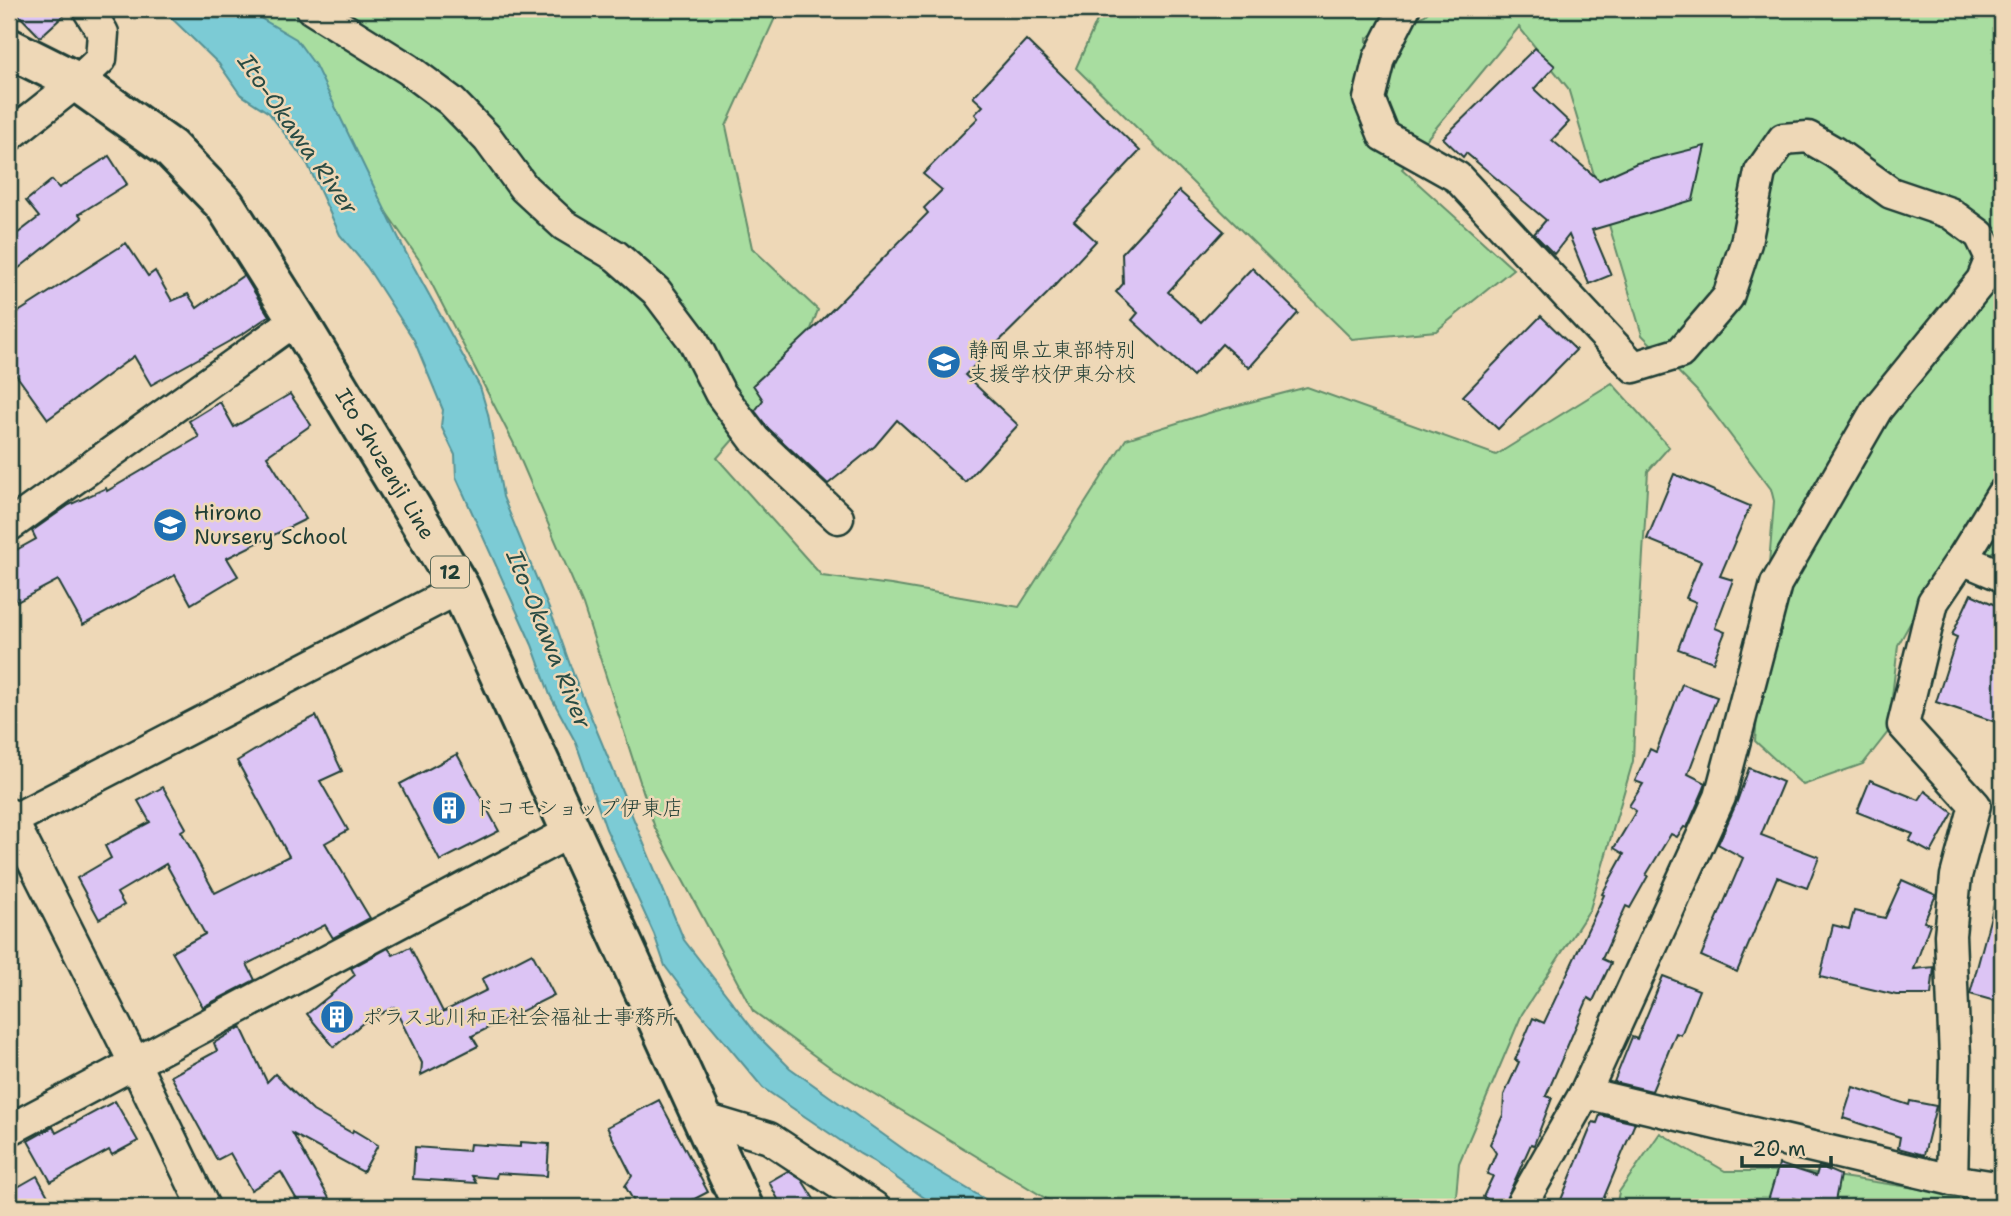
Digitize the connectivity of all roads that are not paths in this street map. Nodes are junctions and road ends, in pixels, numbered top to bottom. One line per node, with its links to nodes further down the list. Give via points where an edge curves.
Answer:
1 (88, 9): 5 (street, via 103,33 101,59)
2 (312, 9): 9 (street, via 451,101 544,207 564,225 616,256 656,291 693,340 720,393 755,440)
3 (1404, 9): 17 (street, via 1379,58 1369,99 1384,136 1457,177 1634,368 1680,353 1728,297 1746,243 1760,172 1783,139 1808,137 1891,193 1950,213 1980,235 1991,258 1982,280 1877,409 1776,584 1720,797)
4 (9, 48): 5 (main road, Ito Shuzenji Line / 12)
5 (78, 82): 6 (street); 7 (main road, Ito Shuzenji Line / 12, via 170,148 225,205)
6 (9, 136)
7 (297, 319): 10 (street); 13 (main road, Ito Shuzenji Line / 12)
8 (2002, 494): 11 (street)
9 (838, 518)
10 (9, 526)
11 (1962, 559): 12 (street); 20 (street, via 1933,602 1903,725 1975,805 1956,876 1950,935 1955,1058)
12 (2002, 576)
13 (460, 588): 14 (street); 15 (main road, Ito Shuzenji Line / 12)
14 (10, 819): 16 (street)
15 (570, 832): 16 (street); 18 (main road, Ito Shuzenji Line / 12)
16 (134, 1062): 19 (street); 22 (street)
17 (1585, 1093): 20 (street); 25 (street)
18 (702, 1118): 23 (main road, Ito Shuzenji Line / 12); 24 (street, via 769,1139)
19 (9, 1130)
20 (1952, 1180): 21 (street)
21 (2002, 1188)
22 (204, 1207)
23 (743, 1207)
24 (874, 1207)
25 (1520, 1207)

